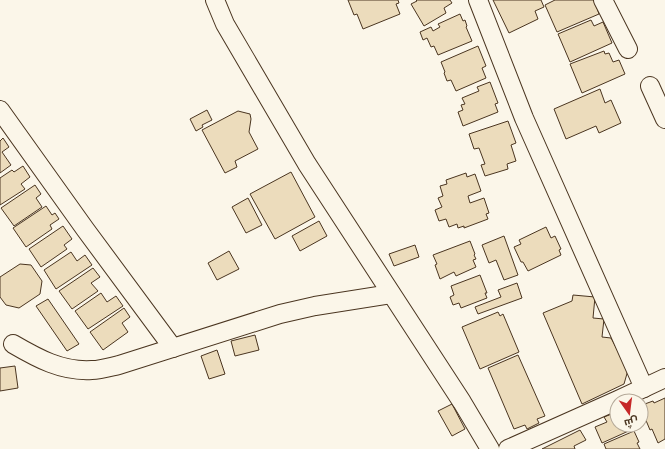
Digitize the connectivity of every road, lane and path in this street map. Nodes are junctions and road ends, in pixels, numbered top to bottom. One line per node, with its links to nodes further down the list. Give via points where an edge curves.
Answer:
1 (215, 0): 8 (street, via 225,24 307,164)
2 (478, 0): 12 (street, via 524,118)
3 (603, 0): 4 (street)
4 (628, 49)
5 (650, 86): 7 (street)
6 (0, 110): 10 (street)
7 (665, 119)
8 (391, 294): 10 (street, via 280,314); 13 (street)
9 (13, 344): 10 (street, via 47,362 91,370 119,365)
10 (173, 348)
11 (665, 378): 12 (street)
12 (644, 388): 14 (street)
13 (490, 449)
14 (508, 449)

